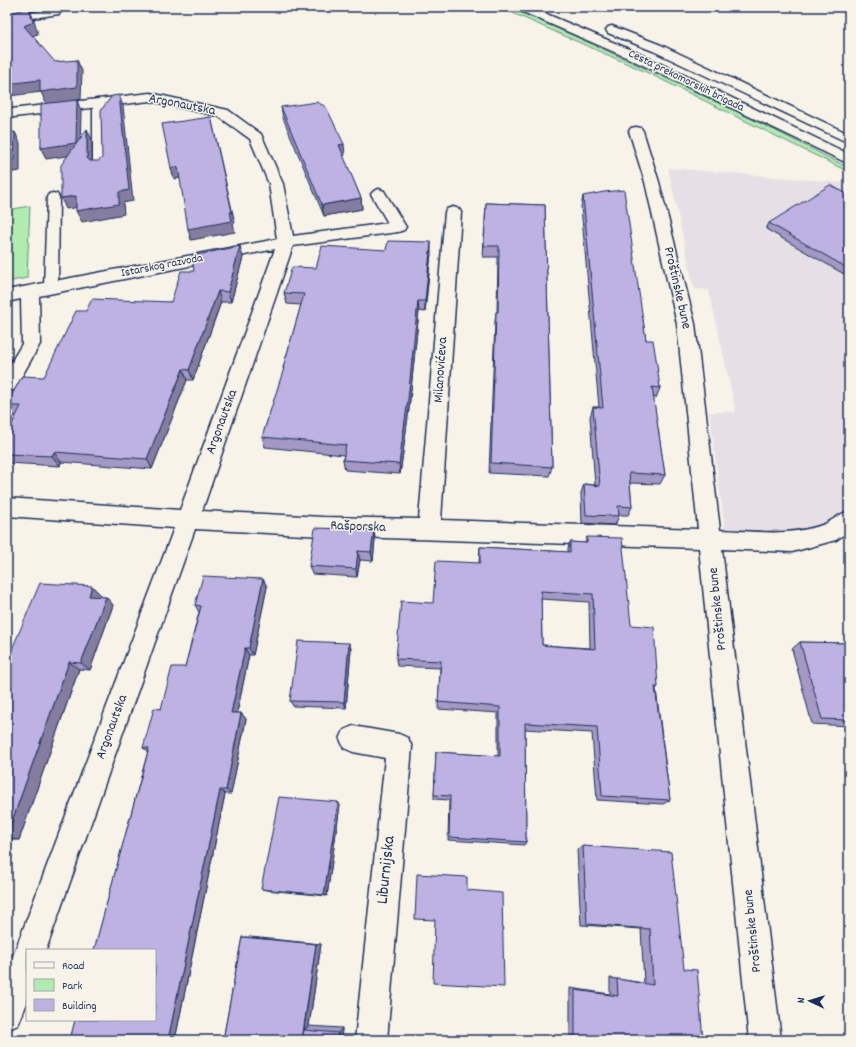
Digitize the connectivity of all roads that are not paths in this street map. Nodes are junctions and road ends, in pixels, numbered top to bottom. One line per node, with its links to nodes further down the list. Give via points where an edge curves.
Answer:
1 (520, 7): 9 (street, Cesta prekomorskih brigada, via 632,55)
2 (55, 12): 3 (street)
3 (7, 19)
4 (600, 25): 8 (street, Cesta prekomorskih brigada, via 657,48)
5 (98, 102): 6 (street, Argonautska); 10 (lane); 14 (street, Argonautska, via 150,97 223,113 256,137 276,184)
6 (7, 115)
7 (636, 131): 23 (street, Proštinske bune, via 652,182 686,324)
8 (849, 139)
9 (849, 160)
10 (99, 168)
11 (379, 194): 14 (street, Istarskog razvoda, via 398,227)
12 (53, 197): 15 (lane)
13 (453, 212): 22 (street, Milanovićeva)
14 (286, 242): 15 (street, Istarskog razvoda); 20 (street, Argonautska)
15 (51, 288): 16 (street, Istarskog razvoda)
16 (30, 292): 17 (street, Istarskog razvoda); 18 (street, via 30,344)
17 (7, 296)
18 (7, 385)
19 (7, 507): 20 (street, Rašporska)
20 (188, 519): 22 (street, Rašporska); 25 (street, Argonautska)
21 (849, 520): 23 (street, Rašporska, via 828,533 792,542)
22 (429, 529): 23 (street, Rašporska)
23 (710, 539): 29 (street, Proštinske bune)
24 (352, 739): 28 (street, Liburnijska, via 399,747)
25 (30, 949)
26 (26, 963): 27 (street)
27 (7, 1014)
28 (371, 1040)
29 (765, 1040)

